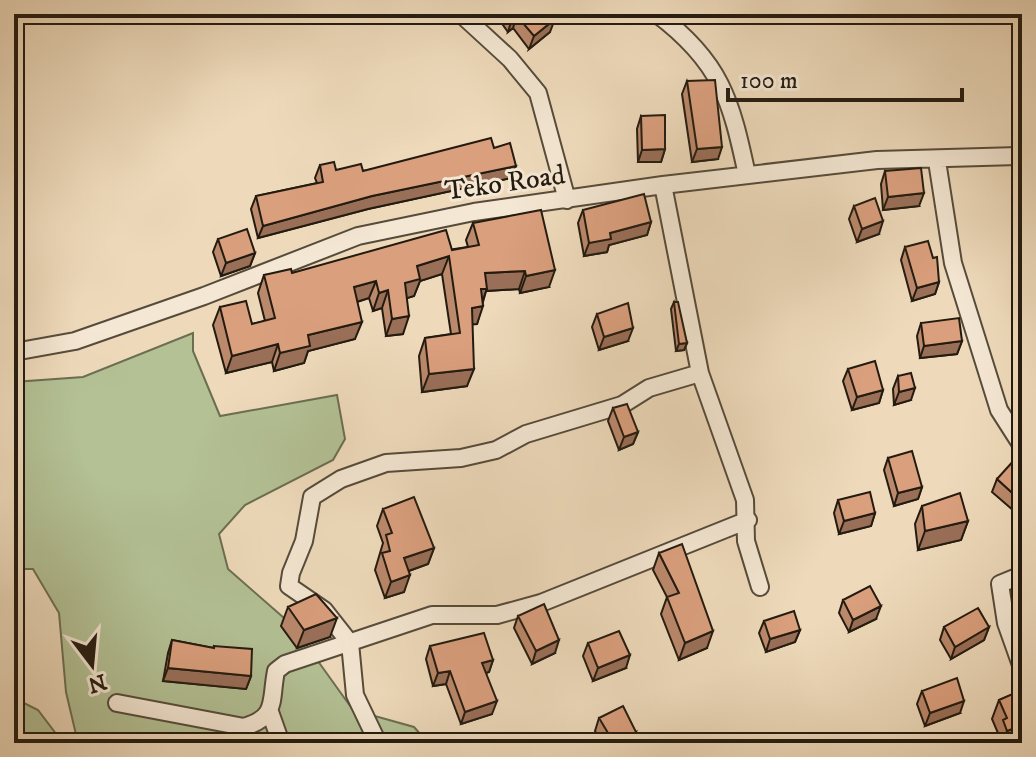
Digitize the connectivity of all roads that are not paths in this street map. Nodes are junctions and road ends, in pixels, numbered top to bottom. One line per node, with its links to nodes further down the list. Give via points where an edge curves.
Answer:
1 (461, 14): 7 (street, via 538,93)
2 (657, 14): 5 (street, via 712,64 736,124)
3 (1022, 156): 4 (street, Teko Road)
4 (937, 161): 5 (street, Teko Road, via 877,160); 10 (street, via 953,263 999,410)
5 (747, 175): 6 (street, Teko Road)
6 (663, 185): 7 (street, Teko Road); 9 (street)
7 (567, 200): 8 (street, Teko Road, via 358,236 75,341)
8 (14, 352)
9 (700, 373): 11 (street); 14 (street, via 649,388 622,405 526,434 496,450 386,463 341,479 312,497 289,586 324,610)
10 (1022, 446)
11 (748, 520): 13 (street, via 746,541); 14 (street, via 541,603 497,615 432,615)
12 (1022, 575): 15 (street, via 1000,584 1006,623)
13 (760, 587)
14 (350, 643): 17 (street, via 276,671); 18 (street, via 355,695)
15 (1022, 668)
16 (117, 703): 17 (street, via 244,727 262,722)
17 (270, 712): 19 (street)
18 (376, 737): 20 (street)
19 (281, 743)
20 (389, 743)

